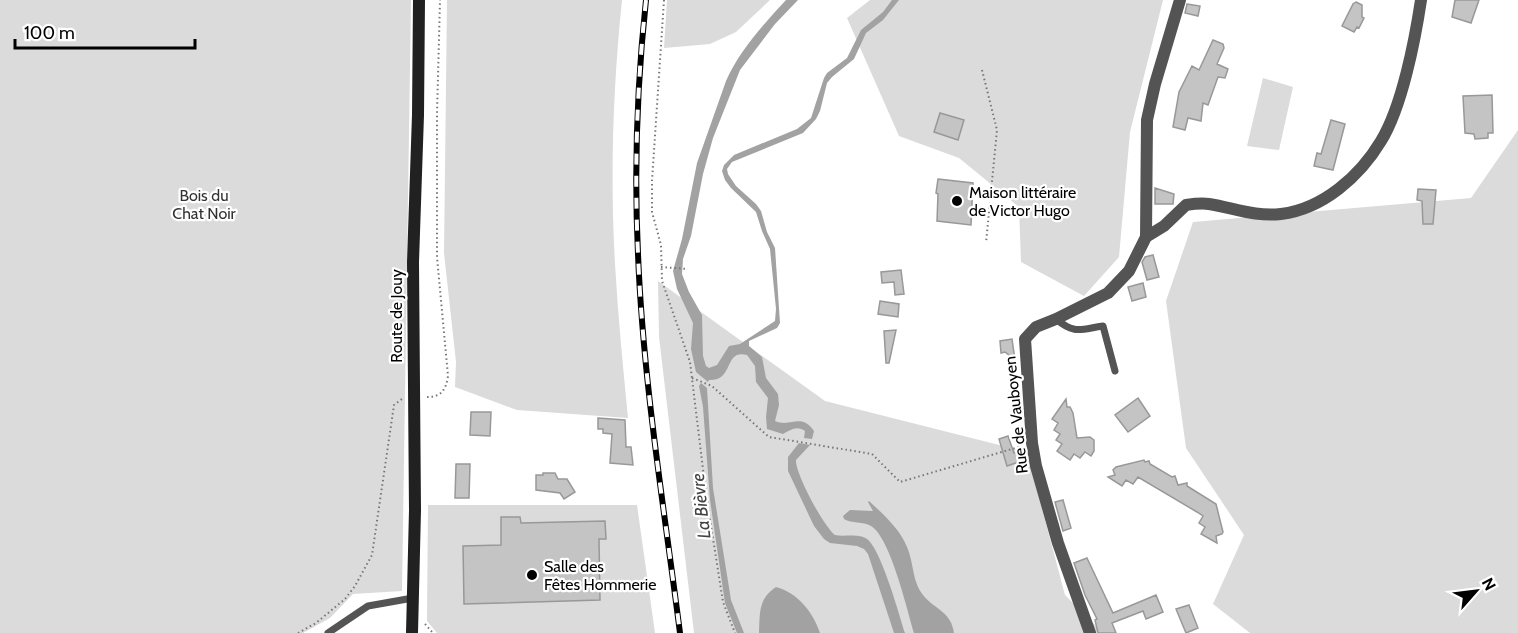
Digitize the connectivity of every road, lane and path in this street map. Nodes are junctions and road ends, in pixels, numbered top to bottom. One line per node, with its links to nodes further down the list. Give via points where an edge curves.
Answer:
1 (419, 0): 14 (main road, Route de Jouy)
2 (440, 0): 14 (path, via 437,257 448,376 439,395)
3 (664, 0): 9 (path, via 652,181 652,212 661,245)
4 (1180, 0): 7 (street, Rue de Vauboyen, via 1147,120)
5 (1421, 0): 7 (street, via 1399,99 1382,140 1334,194 1297,212 1279,214 1256,215 1207,204 1186,205)
6 (982, 70): 8 (path, via 997,130)
7 (1146, 237): 11 (street, Rue de Vauboyen, via 1129,271 1108,293)
8 (986, 243)
9 (661, 267): 10 (path); 13 (path)
10 (688, 269)
11 (1056, 320): 12 (lane, via 1081,331 1103,326); 16 (street, Rue de Vauboyen, via 1036,327 1025,339)
12 (1115, 371)
13 (692, 378): 16 (path, via 712,386 769,437 872,454 900,482); 21 (path, via 723,602)
14 (412, 397): 17 (main road, Route de Jouy)
15 (394, 405): 18 (path, via 372,555 345,599)
16 (1032, 443): 22 (street, Rue de Vauboyen, via 1058,543)
17 (413, 598): 19 (lane, via 368,606); 20 (main road, Route de Jouy)
18 (298, 633)
19 (328, 633)
20 (412, 633)
21 (735, 633)
22 (1090, 633)

